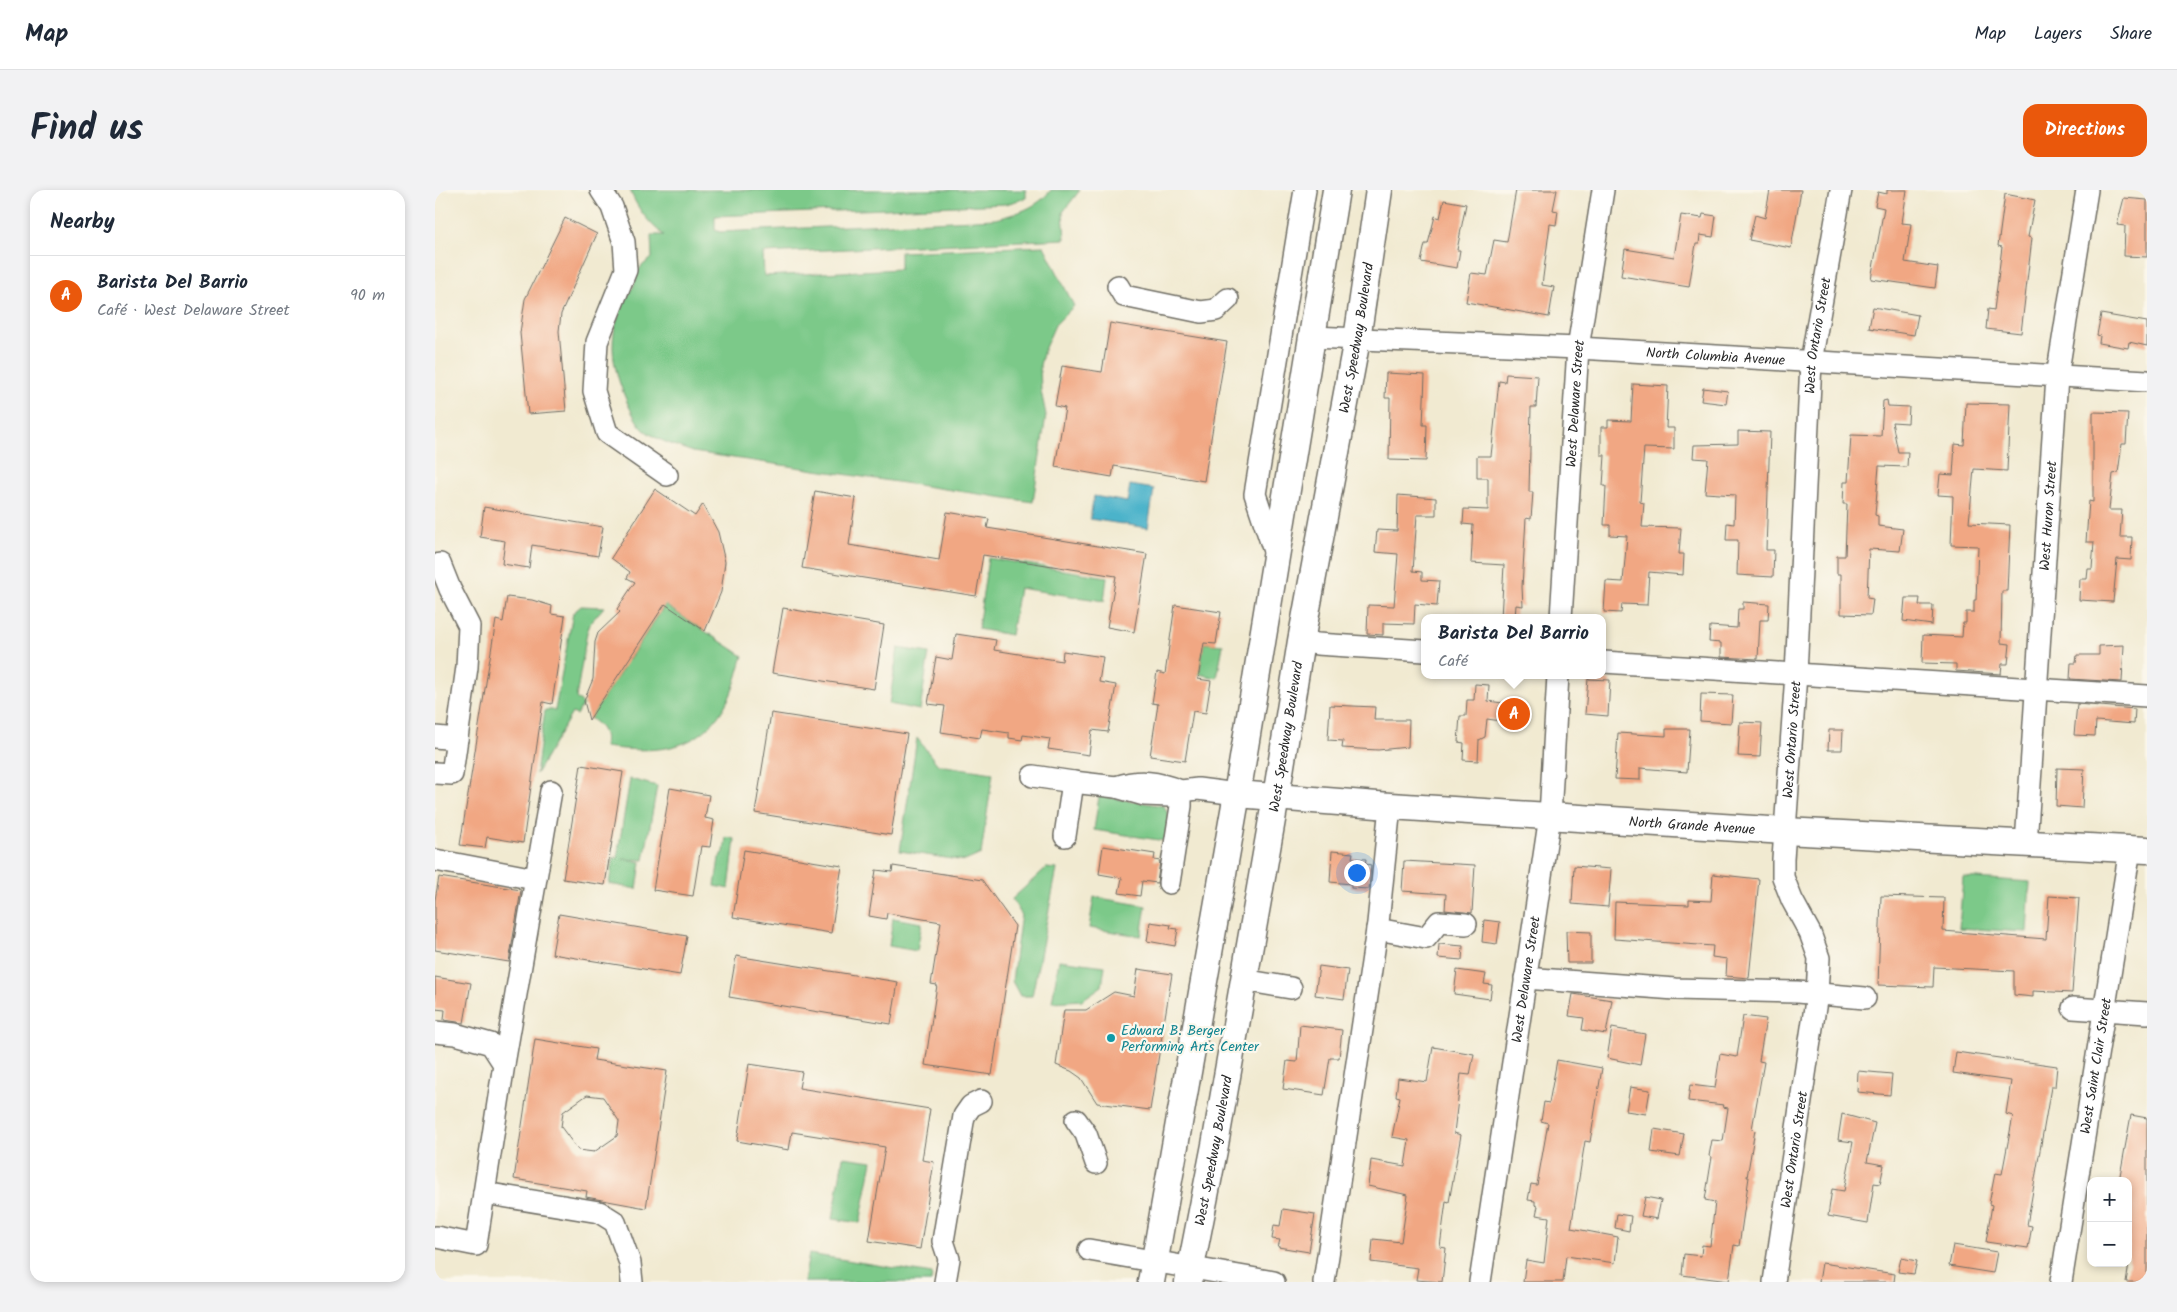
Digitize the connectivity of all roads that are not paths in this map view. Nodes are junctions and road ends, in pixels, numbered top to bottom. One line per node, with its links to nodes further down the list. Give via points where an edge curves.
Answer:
1 (601, 190): 16 (street, via 612,207 624,242 626,270 597,342 594,391 607,433)
2 (1305, 190): 17 (street, via 1255,494)
3 (1336, 190): 10 (main road)
4 (1379, 190): 11 (main road, West Speedway Boulevard)
5 (1603, 190): 12 (street, West Delaware Street)
6 (1841, 190): 13 (street, West Ontario Street)
7 (2087, 190): 14 (street, West Huron Street)
8 (1118, 286): 9 (street, via 1124,296 1201,312 1216,310)
9 (1228, 299)
10 (1312, 337): 11 (street, North Columbia Avenue); 17 (main road)
11 (1357, 339): 12 (street, North Columbia Avenue); 20 (main road, West Speedway Boulevard)
12 (1578, 348): 13 (street, North Columbia Avenue); 19 (street, West Delaware Street)
13 (1811, 362): 14 (street, North Columbia Avenue); 23 (street, West Ontario Street)
14 (2057, 377): 15 (street, North Columbia Avenue); 25 (street, West Huron Street)
15 (2147, 381)
16 (667, 475)
17 (1275, 556): 34 (main road)
18 (440, 564): 28 (street, via 469,626)
19 (1561, 614)
20 (1301, 641): 21 (street); 35 (main road, West Speedway Boulevard)
21 (1421, 651)
22 (1606, 662): 23 (street)
23 (1796, 674): 25 (street); 38 (street, West Ontario Street)
24 (1558, 679): 37 (street, West Delaware Street)
25 (2036, 690): 26 (street); 40 (street, West Huron Street)
26 (2147, 696)
27 (435, 737): 28 (street)
28 (457, 739): 29 (street, via 452,774)
29 (435, 773)
30 (1033, 776): 31 (street)
31 (1073, 782): 33 (street, via 1115,787 1133,781 1164,784); 39 (street)
32 (551, 791): 43 (street)
33 (1181, 791): 34 (street); 44 (street)
34 (1237, 794): 35 (main road, North Grande Avenue); 63 (main road)
35 (1276, 797): 36 (main road, North Grande Avenue); 48 (main road, West Speedway Boulevard)
36 (1390, 806): 37 (main road, North Grande Avenue); 46 (street)
37 (1550, 816): 38 (main road, North Grande Avenue); 47 (street, West Delaware Street)
38 (1785, 831): 40 (main road, North Grande Avenue); 50 (street, West Ontario Street, via 1783,877 1811,933 1819,958)
39 (1065, 836)
40 (2026, 844): 41 (main road, North Grande Avenue)
41 (2138, 850): 53 (street, West Saint Clair Street)
42 (436, 855): 43 (street)
43 (535, 879): 56 (street)
44 (1169, 883)
45 (1466, 924): 46 (street, via 1439,922 1426,938)
46 (1377, 929): 68 (street)
47 (1525, 978): 50 (street, via 1675,989); 69 (street, West Delaware Street)
48 (1243, 980): 49 (street); 64 (main road, West Speedway Boulevard)
49 (1291, 988)
50 (1817, 994): 51 (street); 70 (street, West Ontario Street)
51 (1865, 998)
52 (2073, 1008): 53 (street)
53 (2104, 1011): 54 (street); 71 (street, West Saint Clair Street)
54 (2147, 1013)
55 (435, 1032): 56 (street, via 491,1044)
56 (504, 1064): 60 (street)
57 (981, 1101): 66 (street, via 971,1106 964,1116 943,1241 949,1259)
58 (1076, 1120): 59 (street, via 1086,1134)
59 (1097, 1163)
60 (485, 1193): 61 (street, via 476,1245); 65 (street, via 599,1212 615,1222 630,1263)
61 (436, 1237)
62 (1089, 1250): 63 (street)
63 (1153, 1272): 64 (street)
64 (1190, 1275): 67 (street)
65 (632, 1282)
66 (945, 1282)
67 (1274, 1282)
68 (1324, 1282)
69 (1480, 1282)
70 (1775, 1282)
71 (2061, 1282)

